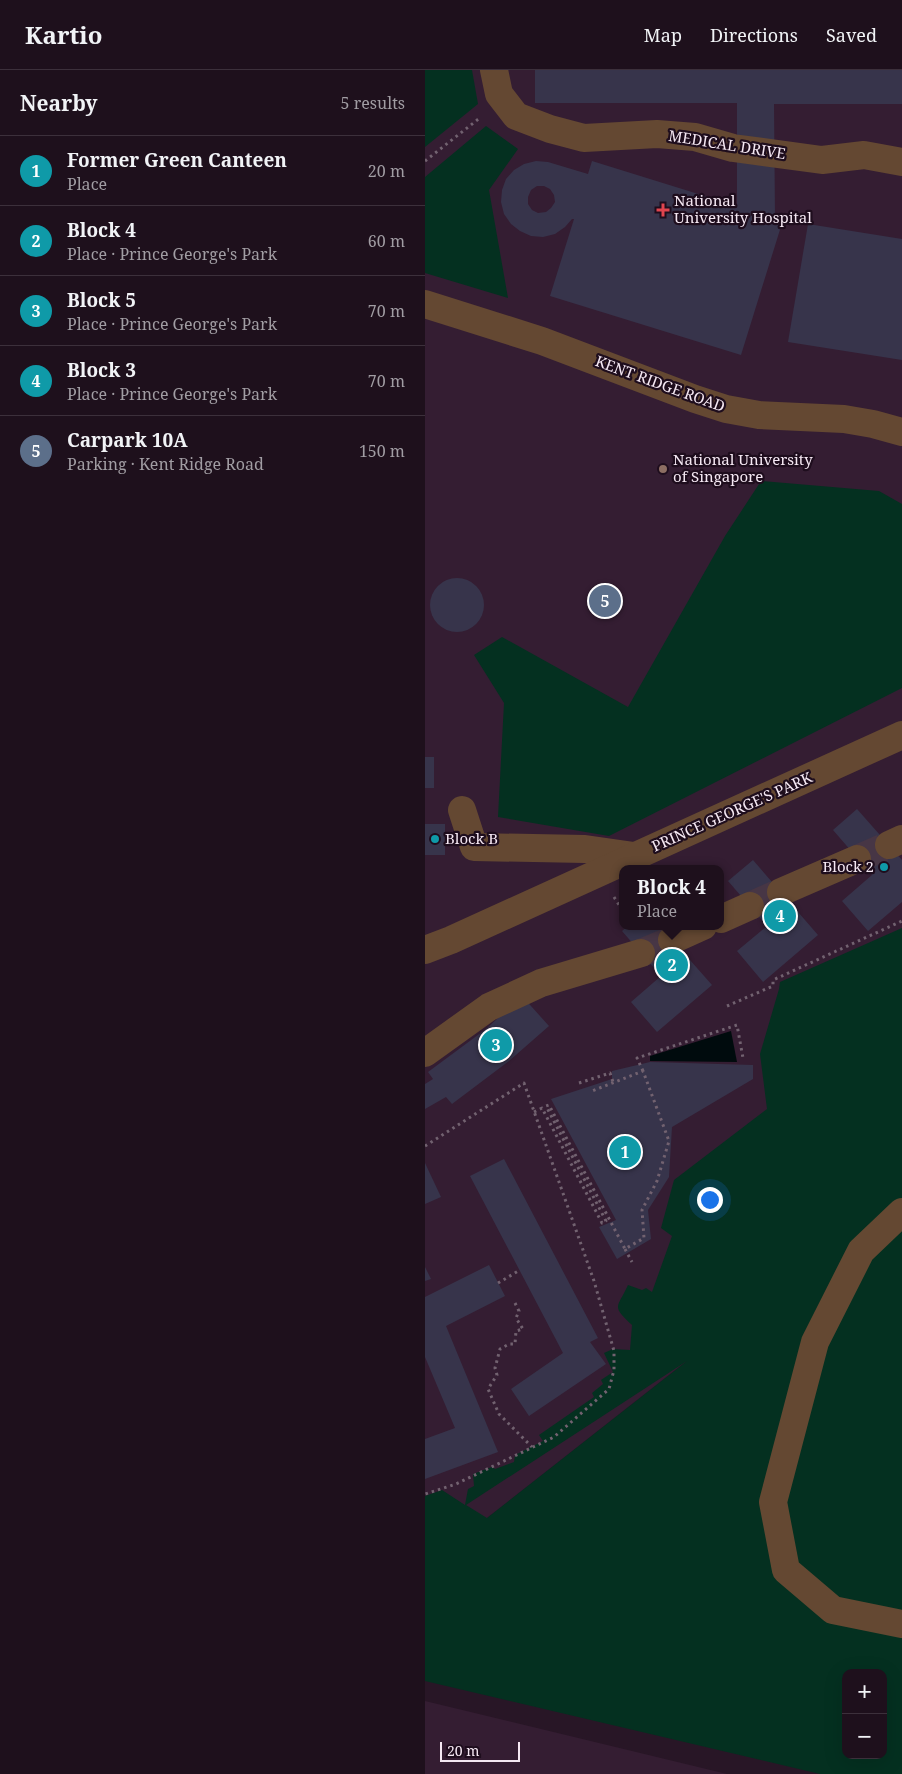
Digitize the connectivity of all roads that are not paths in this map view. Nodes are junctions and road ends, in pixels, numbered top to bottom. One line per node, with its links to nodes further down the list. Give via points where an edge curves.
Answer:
1 (494, 70): 2 (street, MEDICAL DRIVE, via 499,94 516,116 585,138 657,134 695,137 733,148 823,160 864,155)
2 (902, 162)
3 (425, 304): 4 (street, KENT RIDGE ROAD, via 542,341 726,409 843,418)
4 (902, 432)
5 (902, 735): 7 (street, PRINCE GEORGE'S PARK)
6 (462, 810): 7 (street, via 474,848 585,849)
7 (634, 856): 14 (street, PRINCE GEORGE'S PARK)
8 (857, 858): 9 (street)
9 (781, 892)
10 (750, 906): 11 (street)
11 (724, 917)
12 (694, 930): 13 (street)
13 (672, 940)
14 (425, 950)
15 (641, 953): 16 (street, via 541,983 506,999 489,1007)
16 (425, 1053)
17 (902, 1212): 18 (street, via 861,1252 815,1342 773,1502 786,1570 833,1610)
18 (902, 1624)

